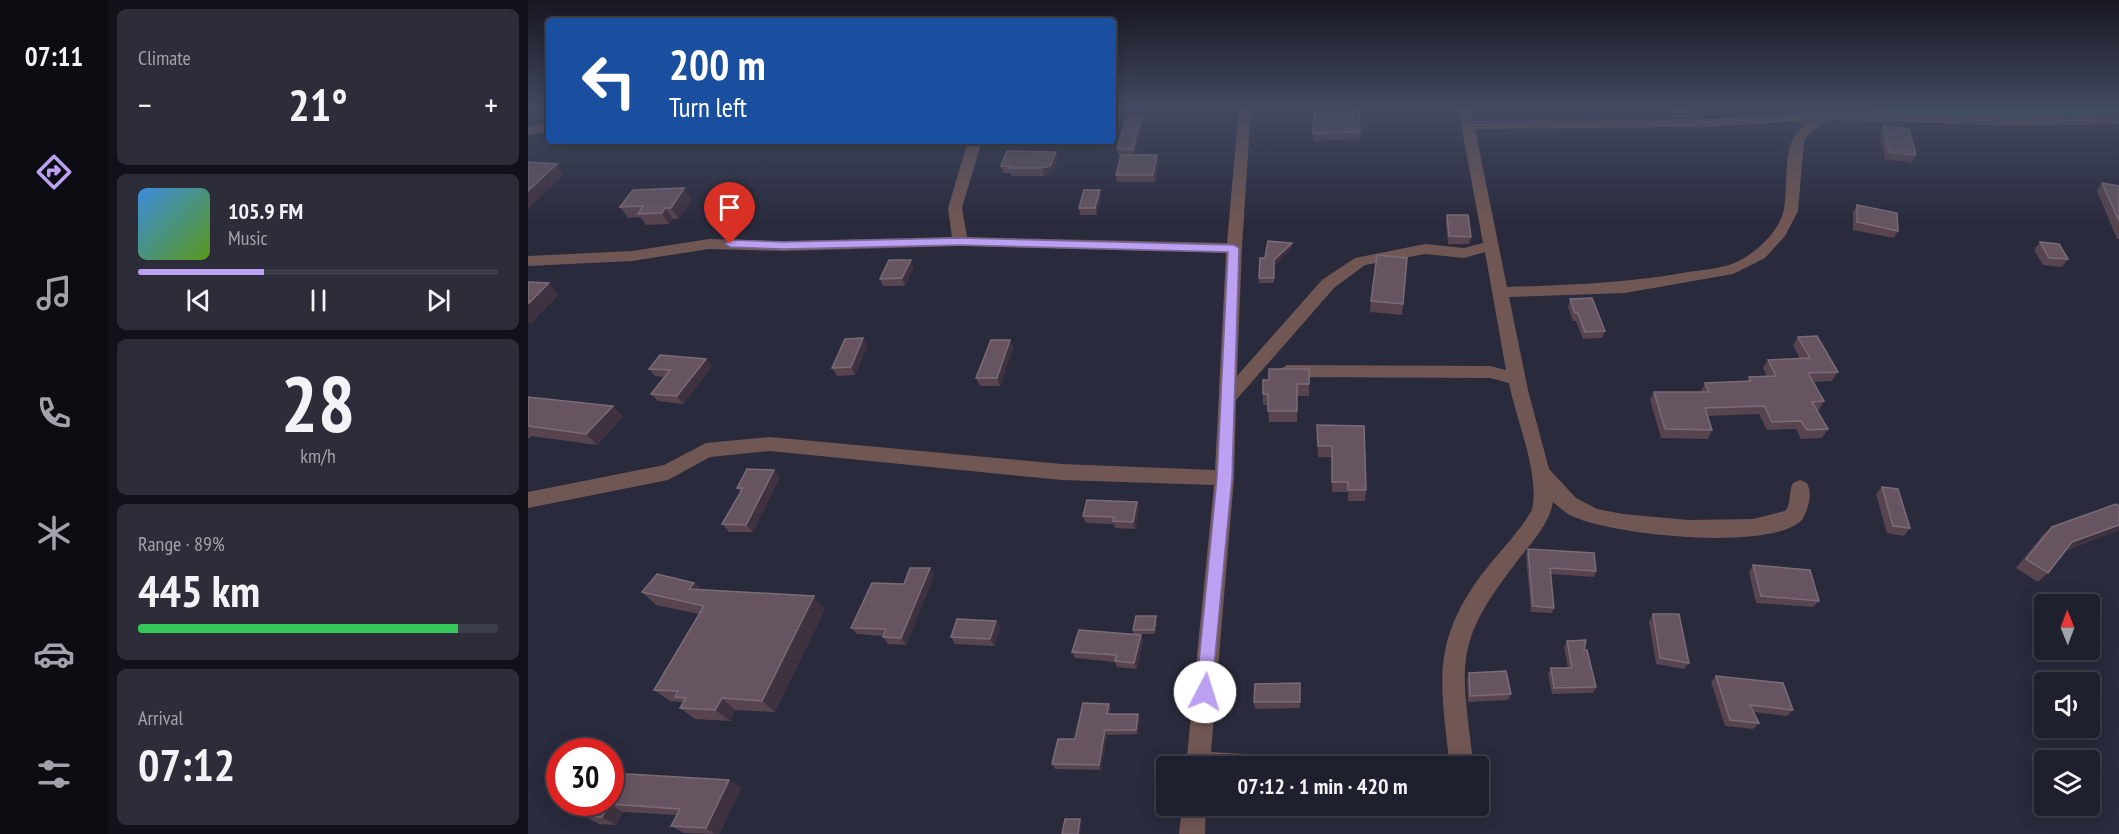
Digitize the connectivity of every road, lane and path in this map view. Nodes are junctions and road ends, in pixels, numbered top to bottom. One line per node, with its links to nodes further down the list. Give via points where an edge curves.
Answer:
1 (973, 147): 5 (street, via 955,208)
2 (1242, 147): 7 (street)
3 (1471, 147): 6 (street)
4 (1796, 147): 9 (street, via 1791,211 1780,233 1760,255 1733,269 1625,288)
5 (960, 241): 7 (street); 8 (street, via 709,244 632,256)
6 (1491, 246): 9 (street); 10 (street, via 1464,253 1425,249 1360,261 1328,284)
7 (1234, 248): 12 (street)
8 (528, 261)
9 (1501, 292): 11 (street)
10 (1252, 370): 11 (street, via 1490,372); 12 (street)
11 (1516, 378): 13 (street)
12 (1227, 398): 14 (street)
13 (1540, 472): 15 (street, via 1579,511 1621,522 1704,529 1777,526 1799,509); 18 (street, via 1542,511 1478,600 1459,636 1452,676)
14 (1224, 478): 16 (street, via 1062,472 770,444 706,450 668,472); 17 (street)
15 (1800, 488)
16 (528, 500)
17 (1199, 756)
18 (1460, 756)
19 (1193, 816): 20 (street)
20 (1192, 834)

